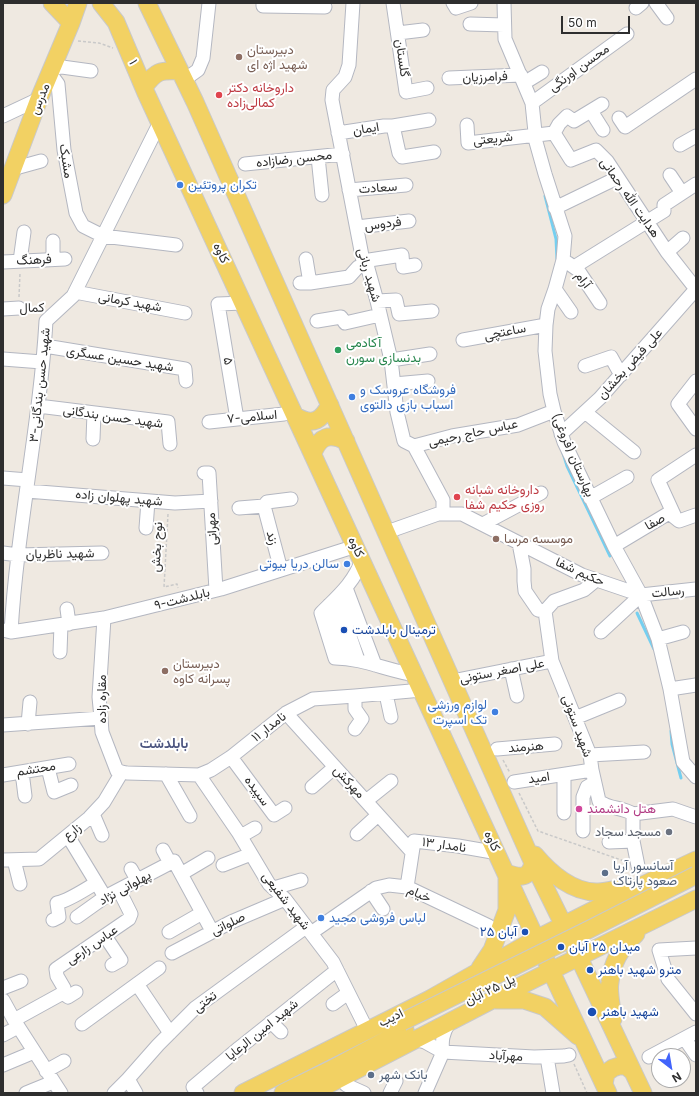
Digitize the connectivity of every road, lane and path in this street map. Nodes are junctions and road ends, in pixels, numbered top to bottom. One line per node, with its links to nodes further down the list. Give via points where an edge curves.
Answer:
1 (52, 3): 15 (main road)
2 (78, 3): 15 (main road, مدرس)
3 (101, 3): 30 (main road, کاوه, via 116,22)
4 (147, 3): 26 (main road)
5 (209, 3): 26 (street, via 203,58 198,70)
6 (263, 3): 13 (street, via 263,6)
7 (353, 3): 43 (street, شهید ربانی, via 349,65 345,77 333,90 332,100)
8 (393, 3): 19 (street, گلستان)
9 (453, 3): 10 (street, via 456,8)
10 (471, 3)
11 (656, 3): 14 (street)
12 (506, 4): 17 (street, بهارستان (فروغی))
13 (325, 7)
14 (667, 18)
15 (71, 23): 21 (main road, مدرس)
16 (470, 24): 17 (street)
17 (501, 25): 27 (street, بهارستان (فروغی))
18 (423, 30): 19 (street)
19 (398, 33): 31 (street, گلستان, via 406,92)
20 (627, 34): 33 (street, محسن اورنگی)
21 (64, 40): 22 (path, ۱, via 88,41); 24 (main road, مدرس)
22 (113, 48)
23 (91, 70): 24 (street, via 62,67)
24 (51, 71): 32 (main road, مدرس); 67 (street, مشبک, via 58,84 64,150 76,214 83,226)
25 (542, 72): 27 (street)
26 (182, 75): 30 (main road, via 164,70 152,76); 106 (main road)
27 (519, 77): 28 (street, فرامرزیان); 33 (street, بهارستان (فروغی))
28 (449, 78)
29 (696, 79): 37 (street, via 625,127)
30 (144, 88): 39 (main road, کاوه)
31 (427, 88)
32 (39, 99): 36 (street); 53 (main road, مدرس)
33 (532, 103): 45 (street, بهارستان (فروغی))
34 (602, 104): 35 (street)
35 (591, 111): 42 (street); 44 (street, via 574,121 567,116)
36 (3, 116)
37 (619, 118)
38 (429, 120): 41 (street, ایمان)
39 (160, 122): 67 (street, ۳-شهید حسن بندگانی); 83 (main road, کاوه)
40 (467, 125): 45 (street, شریعتی, via 468,143)
41 (393, 126): 43 (street, ایمان); 48 (street, ایمان, via 402,157)
42 (603, 130)
43 (338, 133): 49 (street, شهید ربانی)
44 (554, 133): 45 (street); 55 (street, هدایت الله رحمانی, via 571,160 596,150 607,161)
45 (532, 135): 62 (street, بهارستان (فروغی))
46 (696, 136): 47 (street)
47 (680, 145)
48 (434, 152)
49 (343, 154): 50 (street, محسن رضازاده); 58 (street, شهید ربانی)
50 (318, 157): 52 (street, محسن رضازاده); 60 (street)
51 (41, 161): 53 (street)
52 (245, 164)
53 (12, 169): 61 (main road, مدرس)
54 (670, 175): 59 (street)
55 (617, 178): 62 (street); 64 (street, هدایت الله رحمانی)
56 (696, 184): 59 (street)
57 (406, 185): 58 (street, سعادت)
58 (349, 190): 65 (street, شهید ربانی)
59 (682, 193): 64 (street, via 664,205 664,211)
60 (322, 194)
61 (3, 195)
62 (555, 208): 73 (street, بهارستان (فروغی), via 564,236)
63 (409, 221): 65 (street, فردوس)
64 (648, 221): 71 (street, هدایت الله رحمانی); 78 (street)
65 (357, 227): 76 (street, شهید ربانی)
66 (24, 232): 74 (street)
67 (104, 236): 70 (street); 81 (street, ۳-شهید حسن بندگانی)
68 (683, 238): 71 (street)
69 (53, 241): 74 (street, فرهنگ, via 59,259)
70 (176, 245)
71 (667, 252): 80 (street, هدایت الله رحمانی)
72 (306, 259): 76 (street, via 305,283 349,277)
73 (563, 260): 78 (street, آرام); 79 (street, بهارستان (فروغی))
74 (20, 261): 75 (street, فرهنگ); 86 (path)
75 (3, 262)
76 (365, 263): 77 (street, via 402,255 403,267); 82 (street, شهید ربانی)
77 (415, 265)
78 (574, 267): 84 (street, آرام)
79 (556, 288): 90 (street); 93 (street, بهارستان (فروغی))
80 (696, 289): 101 (street, علی فیض بخشان)
81 (75, 292): 85 (street, ۳-شهید حسن بندگانی); 89 (street, شهید کرمانی)
82 (377, 301): 88 (street, via 396,300 399,314); 91 (street, شهید ربانی)
83 (244, 303): 111 (main road, کاوه); 112 (street, ۵, via 218,304)
84 (600, 303)
85 (61, 307): 86 (path, کمال); 95 (street, ۳-شهید حسن بندگانی, via 46,321)
86 (19, 308): 87 (street, کمال)
87 (3, 309)
88 (432, 311)
89 (185, 312)
90 (571, 312)
91 (380, 315): 92 (street, via 345,323 341,317); 98 (street, شهید ربانی)
92 (317, 321)
93 (542, 325): 94 (street, ساعتچی); 108 (street, بهارستان (فروغی))
94 (463, 340)
95 (45, 346): 99 (street, ۳-شهید حسن بندگانی); 102 (street, شهید حسین عسگری, via 185,369)
96 (430, 354): 98 (street)
97 (3, 359): 99 (street)
98 (391, 360): 105 (street, شهید ربانی)
99 (42, 362): 107 (street, ۳-شهید حسن بندگانی)
100 (586, 366): 101 (street, via 611,357)
101 (621, 375): 109 (street, علی فیض بخشان)
102 (186, 381)
103 (428, 381): 105 (street)
104 (696, 381): 114 (street, via 678,404)
105 (394, 384): 119 (street, شهید ربانی, via 404,441)
106 (330, 405): 111 (main road, via 324,415 311,422 305,421); 117 (main road)
107 (38, 406): 110 (street, شهید حسن بندگانی); 126 (street, ۳-شهید حسن بندگانی)
108 (551, 412): 115 (street, بهارستان (فروغی)); 119 (street, عباس حاج رحیمی, via 518,426 452,436)
109 (586, 412): 115 (street, علی فیض بخشان); 120 (street)
110 (94, 413): 116 (street); 118 (street, شهید حسن بندگانی, via 168,422)
111 (295, 413): 112 (street, ۷-اسلامی, via 259,412); 121 (main road, کاوه)
112 (237, 419): 113 (street, ۷-اسلامی)
113 (209, 422)
114 (696, 429)
115 (561, 434): 128 (street, بهارستان (فروغی))
116 (93, 439)
117 (346, 441): 121 (main road, via 335,436 325,438 317,444); 140 (main road)
118 (170, 444)
119 (414, 446): 135 (street, شهید ربانی, via 443,500)
120 (634, 452)
121 (313, 453): 145 (main road, کاوه)
122 (696, 455): 137 (street, via 658,480)
123 (204, 473): 131 (street, مهرانی, via 209,473)
124 (627, 477): 128 (street)
125 (3, 478): 126 (street, شهید پهلوان زاده)
126 (28, 486): 130 (street, شهید پهلوان زاده); 146 (street, ۳-شهید حسن بندگانی)
127 (541, 493): 138 (street)
128 (590, 498): 142 (street, بهارستان (فروغی))
129 (291, 499): 133 (street, via 267,502)
130 (148, 501): 132 (street, شهید پهلوان زاده); 139 (street)
131 (211, 501): 132 (street, شهید پهلوان زاده); 152 (street, مهرانی)
132 (168, 502): 154 (path, نوح بخش, via 164,586 177,584)
133 (264, 506): 134 (street); 147 (street, زند)
134 (239, 508)
135 (443, 514): 138 (street, حکیم شفا, via 462,514); 140 (street, حکیم شفا)
136 (696, 515): 137 (street, صفا, via 679,521)
137 (675, 518): 142 (street, صفا, via 669,513)
138 (483, 524): 141 (street, حکیم شفا)
139 (146, 528)
140 (387, 532): 169 (main road)
141 (519, 542): 148 (street, حکیم شفا); 157 (street, via 525,591 538,610)
142 (614, 546): 153 (street, بهارستان (فروغی))
143 (3, 553): 146 (street, شهید ناظریان)
144 (102, 553): 146 (street, شهید ناظریان)
145 (359, 553): 147 (street, ۹-بابلدشت); 149 (street, via 359,570); 170 (main road, کاوه)
146 (18, 555): 150 (street, ۳-شهید حسن بندگانی)
147 (281, 570): 152 (street, ۹-بابلدشت)
148 (595, 581): 153 (street, حکیم شفا); 157 (street, via 584,590 554,601)
149 (346, 588): 155 (street); 167 (street)
150 (8, 589): 160 (street, ۳-شهید حسن بندگانی)
151 (696, 589): 153 (street, رسالت)
152 (216, 590): 154 (street, ۹-بابلدشت)
153 (641, 595): 161 (street); 163 (street, بهارستان (فروغی))
154 (179, 600): 158 (street, ۹-بابلدشت)
155 (333, 601): 165 (street); 165 (street, via 321,613 335,658)
156 (67, 609): 159 (street)
157 (544, 611): 166 (street, شهید ستونی)
158 (104, 618): 159 (street, ۹-بابلدشت); 180 (street, مقاره زاده)
159 (65, 624): 160 (street, ۹-بابلدشت); 164 (street)
160 (7, 631)
161 (601, 632)
162 (683, 632): 163 (street)
163 (658, 639): 172 (street, بهارستان (فروغی))
164 (60, 652)
165 (358, 660): 167 (street)
166 (552, 661): 168 (street, علی اصغر ستونی); 181 (street, شهید ستونی)
167 (375, 664): 170 (street)
168 (511, 669): 169 (street, علی اصغر ستونی); 175 (street)
169 (452, 681): 207 (main road)
170 (419, 683): 173 (street, ۱۱ نامدار); 215 (main road, کاوه)
171 (696, 685): 172 (street)
172 (670, 689): 200 (street, بهارستان (فروغی), via 683,762)
173 (386, 694): 174 (street, ۱۱ نامدار); 179 (street)
174 (355, 696): 178 (street, ۱۱ نامدار, via 313,699); 184 (street, via 355,709 362,718)
175 (518, 696)
176 (619, 700): 181 (street)
177 (30, 702): 182 (street)
178 (286, 713): 189 (street, ۱۱ نامدار); 191 (street, مهرکش)
179 (391, 717)
180 (101, 718): 182 (street); 194 (street, مقاره زاده, via 102,732 117,771)
181 (575, 718): 188 (street, شهید ستونی)
182 (28, 724): 183 (street)
183 (3, 725)
184 (355, 729)
185 (555, 744): 186 (street, هنرمند)
186 (497, 749)
187 (644, 752): 188 (street)
188 (590, 755): 199 (street, شهید ستونی)
189 (232, 757): 197 (street, ۱۱ نامدار); 208 (street, سپیده, via 274,814)
190 (69, 764): 192 (street, محتشم)
191 (335, 767): 204 (street); 206 (street, مهرکش)
192 (48, 768): 193 (street, محتشم); 203 (street, via 54,792)
193 (22, 772): 196 (street, محتشم); 205 (street)
194 (122, 772): 195 (street, ۱۱ نامدار); 209 (street, زارع, via 104,802)
195 (166, 774): 197 (street, ۱۱ نامدار); 213 (street)
196 (3, 775)
197 (199, 775): 221 (street, شهید شفیعی)
198 (564, 775): 199 (street, امید); 202 (street, امید); 210 (street, امید)
199 (593, 776): 211 (street, شهید ستونی, via 599,801 606,806); 217 (street, via 584,797)
200 (696, 777)
201 (391, 781): 206 (street)
202 (514, 782): 234 (path, via 538,831)
203 (71, 785)
204 (312, 787)
205 (25, 796)
206 (366, 801): 212 (street, مهرکش)
207 (508, 807): 215 (main road, via 497,804 492,806 487,809); 222 (main road)
208 (285, 808)
209 (93, 814): 219 (street); 220 (street, زارع)
210 (564, 814)
211 (633, 814): 214 (street, شهید ستونی, via 674,809); 223 (street)
212 (378, 815): 218 (street); 225 (street, مهرکش, via 393,822)
213 (190, 816)
214 (696, 817)
215 (482, 819): 227 (main road, کاوه)
216 (255, 828): 221 (street)
217 (583, 831)
218 (357, 834)
219 (102, 835)
220 (68, 836): 230 (street, زارع, via 39,859); 241 (street)
221 (241, 836): 228 (street, شهید شفیعی)
222 (521, 838): 232 (main road); 243 (main road, via 545,867 577,888 597,892)
223 (633, 841): 224 (street); 234 (street)
224 (610, 842)
225 (413, 846): 227 (street, ۱۳ نامدار, via 458,846); 245 (street)
226 (162, 850): 231 (street)
227 (498, 853): 237 (main road, کاوه)
228 (251, 854): 233 (street); 246 (street, شهید شفیعی)
229 (208, 858): 238 (street)
230 (8, 860): 242 (street)
231 (172, 862): 238 (street); 239 (street, پهلوانی نژاد)
232 (532, 863): 237 (main road, via 527,875 518,877); 258 (main road)
233 (223, 865)
234 (638, 866)
235 (691, 867): 243 (main road); 251 (main road, via 677,877 679,887); 284 (main road, پل ۲۵ آبان, bridge, via 596,926)
236 (131, 869): 239 (street)
237 (507, 873): 263 (main road, کاوه); 271 (main road, via 507,910 492,950)
238 (181, 874): 253 (street)
239 (137, 880): 247 (street, پهلوانی نژاد)
240 (301, 880): 246 (street)
241 (96, 883): 249 (street); 255 (street, via 64,902 57,903 59,917)
242 (20, 884)
243 (643, 885): 258 (main road)
244 (696, 885): 317 (main road, پل ۲۵ آبان)
245 (407, 887): 248 (street, خیام, via 389,885); 257 (street, خیام)
246 (274, 888): 250 (street, شهید شفیعی)
247 (119, 890): 249 (street, پهلوانی نژاد); 262 (street, عباس زارعی, via 131,914 129,919)
248 (371, 891): 252 (street); 259 (street, خیام)
249 (105, 897): 254 (street, پهلوانی نژاد)
250 (285, 899): 259 (street, شهید شفیعی); 261 (street, صلواتی)
251 (693, 901): 256 (main road)
252 (383, 909)
253 (202, 913): 260 (street); 261 (street)
254 (77, 917)
255 (53, 920)
256 (649, 923): 266 (main road); 289 (main road, via 625,943 615,961 609,983)
257 (489, 926)
258 (564, 926): 263 (main road, ادیب); 266 (main road)
259 (309, 930): 269 (street, شهید شفیعی); 291 (street, تختی, via 195,1008)
260 (169, 932)
261 (212, 932): 265 (street, صلواتی)
262 (105, 936): 267 (street, via 121,960); 276 (street, عباس زارعی, via 56,969 64,988)
263 (536, 939): 270 (main road, کاوه); 271 (main road, ادیب)
264 (696, 948): 282 (street, via 659,950 668,979)
265 (172, 953)
266 (579, 958): 270 (main road); 289 (main road)
267 (112, 965)
268 (159, 968): 273 (street)
269 (337, 970): 277 (street, شهید شفیعی); 283 (street, شهید امین الرعایا)
270 (552, 971): 280 (main road); 295 (main road, کاوه)
271 (477, 972): 278 (main road, ادیب)
272 (21, 981): 274 (street)
273 (137, 984): 287 (street); 291 (street)
274 (3, 988)
275 (76, 992): 276 (street, via 68,997)
276 (63, 993): 285 (street)
277 (348, 993): 281 (street); 288 (street, شهید شفیعی)
278 (430, 999): 286 (main road, via 440,997 453,1006); 288 (main road, ادیب)
279 (3, 1000): 285 (street)
280 (492, 1000): 286 (main road); 295 (main road, via 524,1000 545,1007)
281 (333, 1004)
282 (695, 1012)
283 (272, 1022): 290 (street); 314 (street, شهید امین الرعایا, via 193,1087)
284 (402, 1022): 316 (main road, ادیب)
285 (16, 1023): 292 (street); 296 (street)
286 (449, 1023): 294 (main road); 297 (street, via 441,1042)
287 (82, 1024)
288 (367, 1030): 315 (main road, ادیب)
289 (614, 1031): 304 (main road)
290 (281, 1032)
291 (170, 1033): 306 (street, تختی)
292 (3, 1035)
293 (690, 1035): 299 (street); 301 (street)
294 (415, 1040): 297 (street, via 425,1042); 318 (main road)
295 (586, 1044): 309 (main road, کاوه)
296 (34, 1052): 303 (street); 305 (street)
297 (443, 1052): 300 (street, مهرآباد); 321 (street)
298 (569, 1055): 300 (street, مهرآباد); 323 (path)
299 (696, 1055)
300 (547, 1057): 322 (street)
301 (650, 1057)
302 (64, 1061): 305 (street)
303 (3, 1065)
304 (632, 1071): 309 (main road, via 626,1066 613,1068 606,1073); 324 (main road)
305 (50, 1076): 310 (street); 311 (street)
306 (128, 1079): 312 (street, تختی); 313 (street)
307 (396, 1081): 320 (street)
308 (346, 1085): 319 (street)
309 (604, 1090)
310 (26, 1093)
311 (60, 1093)
312 (114, 1093)
313 (136, 1093)
314 (197, 1093)
315 (243, 1093)
316 (260, 1093)
317 (283, 1093)
318 (312, 1093)
319 (364, 1093)
320 (390, 1093)
321 (425, 1093)
322 (553, 1093)
323 (587, 1093)
324 (643, 1093)

